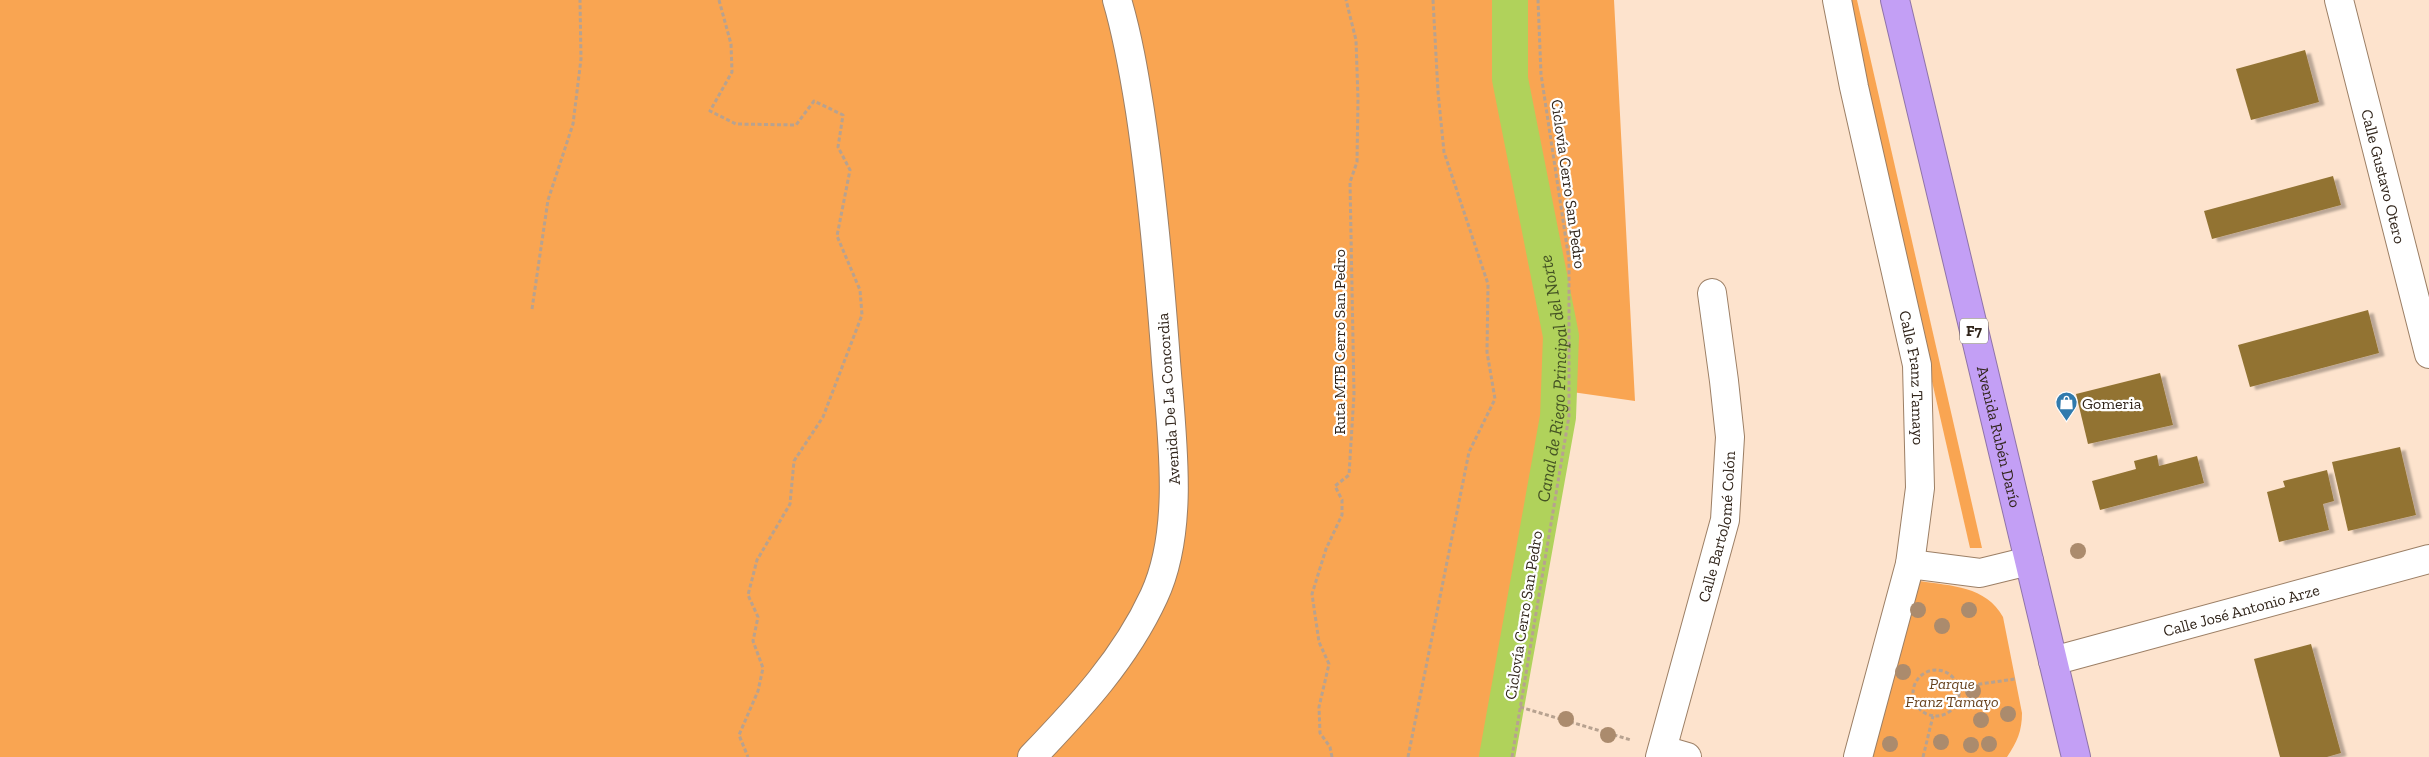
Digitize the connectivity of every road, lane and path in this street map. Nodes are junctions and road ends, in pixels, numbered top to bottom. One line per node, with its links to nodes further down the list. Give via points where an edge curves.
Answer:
1 (580, 0): 11 (path, via 581,60 573,124 548,200)
2 (719, 0): 22 (path, via 731,44 732,72 710,110 736,124 796,125 814,101 843,115 838,147 850,170 837,236 860,290 862,315 823,417 794,461 790,504 757,560 750,586 748,595 758,617 752,641 762,668 758,691 739,735)
3 (1117, 0): 23 (street, Avenida De La Concordia, via 1128,35 1149,167 1174,482 1170,543 1154,595 1123,652 1078,710)
4 (1346, 0): 24 (path, Ruta MTB Cerro San Pedro, via 1356,40 1358,100 1357,162 1350,182 1354,394 1349,475 1335,486 1342,500 1342,515 1326,549 1312,594 1319,642 1329,664 1319,707 1320,733 1330,747)
5 (1433, 0): 25 (path, via 1444,152 1488,284 1486,352 1494,399 1469,452)
6 (1538, 0): 19 (path, Ciclovía Cerro San Pedro, via 1541,74 1569,260 1569,416)
7 (1837, 0): 15 (street, Calle Franz Tamayo, via 1917,365 1920,488)
8 (1895, 0): 14 (highway, Avenida Rubén Darío / F7)
9 (2339, 0): 12 (street, Calle Gustavo Otero)
10 (1712, 293): 21 (street, Calle Bartolomé Colón, via 1730,437 1725,520)
11 (532, 309)
12 (2429, 354)
13 (2429, 559): 16 (street, Calle José Antonio Arze)
14 (2029, 561): 15 (street, via 1980,573); 16 (highway, Avenida Rubén Darío / F7)
15 (1910, 564): 27 (street, Calle Franz Tamayo)
16 (2053, 661): 29 (highway, Avenida Rubén Darío / F7)
17 (2015, 679): 18 (path)
18 (1959, 687): 20 (path, via 1960,695 1954,709); 20 (path, via 1956,680 1943,671 1921,675 1916,681 1913,696 1920,710)
19 (1520, 707): 21 (path); 26 (path, Ciclovía Cerro San Pedro)
20 (1933, 716): 28 (path)
21 (1670, 755)
22 (748, 757)
23 (1032, 757)
24 (1332, 757)
25 (1408, 757)
26 (1512, 757)
27 (1858, 757)
28 (1923, 757)
29 (2076, 757)

